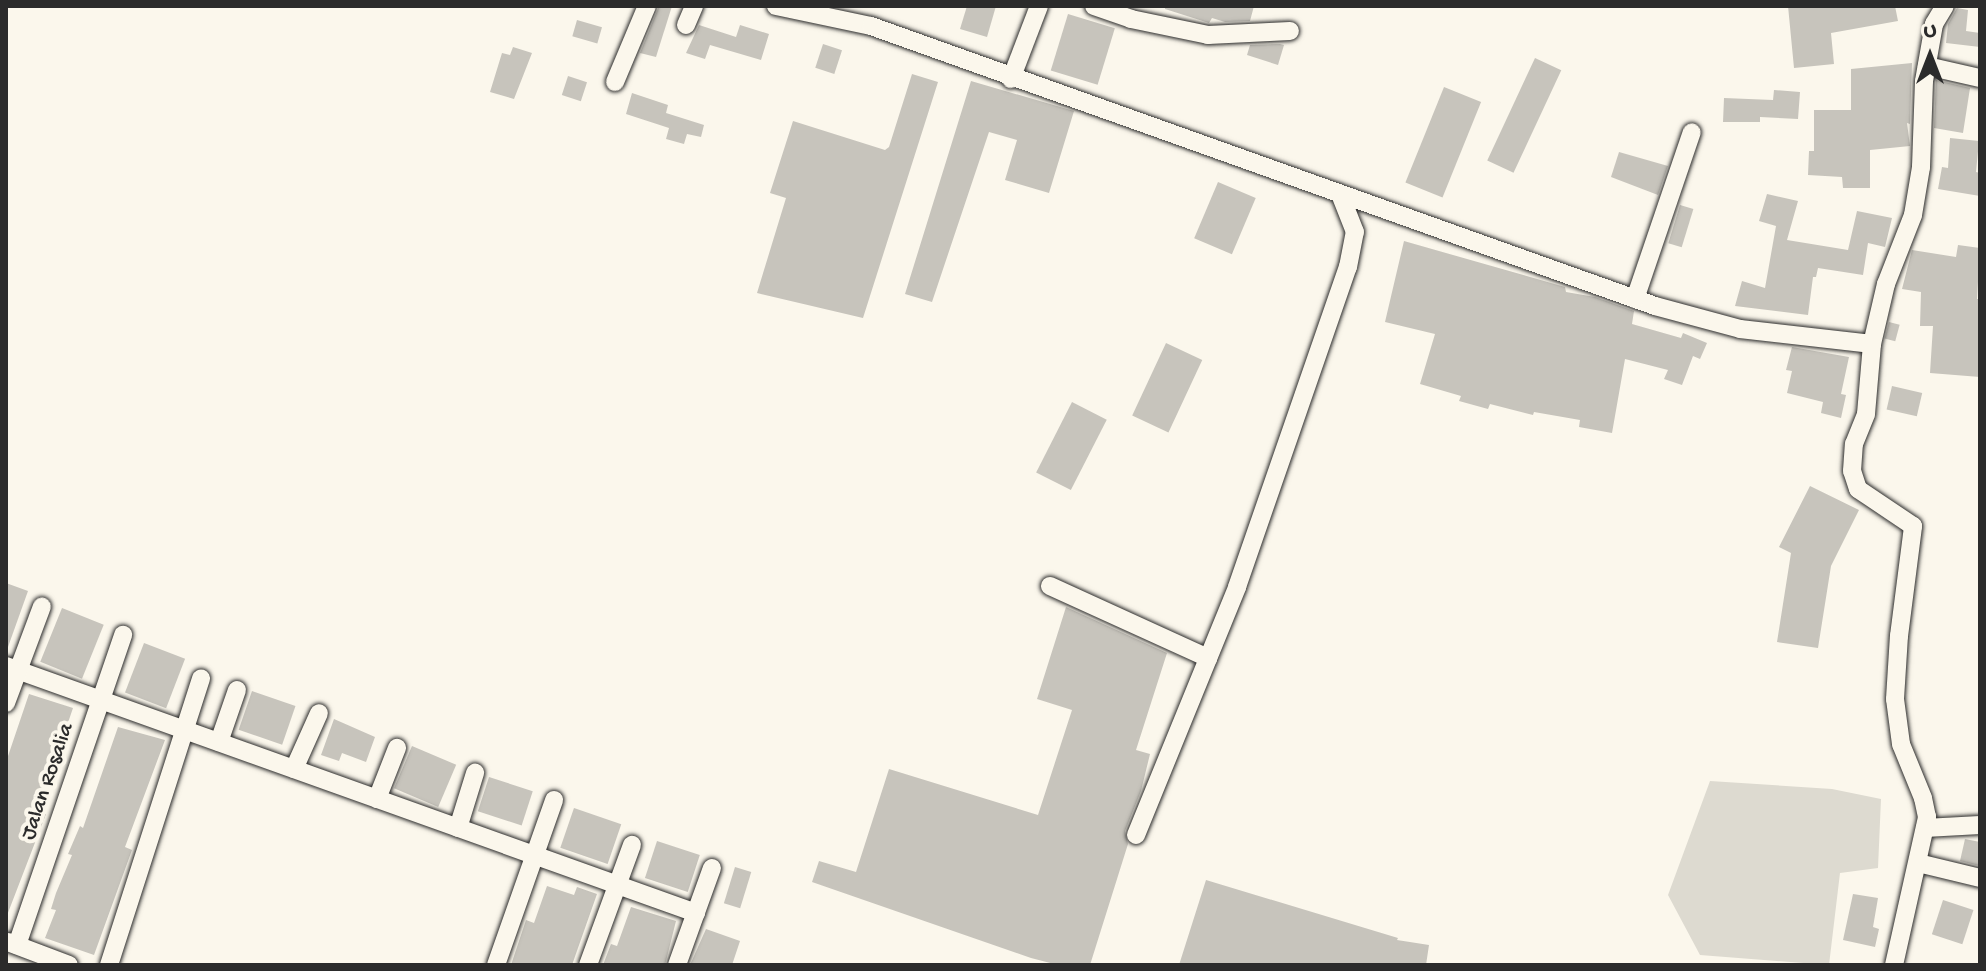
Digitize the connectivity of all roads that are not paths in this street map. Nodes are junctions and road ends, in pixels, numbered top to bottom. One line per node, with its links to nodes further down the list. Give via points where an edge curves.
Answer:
1 (647, 6): 12 (street)
2 (694, 6): 7 (street)
3 (776, 6): 11 (street, via 871,26)
4 (1039, 6): 11 (street)
5 (1094, 6): 8 (street, via 1208,35)
6 (1945, 6): 9 (street, via 1934,24)
7 (686, 25)
8 (1290, 31)
9 (1927, 66): 10 (street); 16 (street, via 1913,215 1886,284)
10 (1980, 78)
11 (1011, 79): 14 (street)
12 (615, 82)
13 (1692, 132): 15 (street)
14 (1340, 194): 15 (street); 20 (street, via 1355,232 1354,249 1268,502)
15 (1635, 299): 16 (street, via 1740,329)
16 (1872, 344): 36 (street, via 1866,414 1854,444 1852,471 1858,489 1913,526 1895,699 1901,744 1923,798)
17 (1050, 586): 20 (street)
18 (42, 606): 21 (street)
19 (123, 635): 24 (street, Jalan Rosalia)
20 (1208, 658): 37 (street)
21 (12, 668): 24 (street); 25 (street)
22 (201, 678): 27 (street)
23 (237, 690): 28 (street)
24 (103, 701): 27 (street); 45 (street, Jalan Rosalia)
25 (6, 703)
26 (319, 713): 30 (street)
27 (185, 730): 28 (street); 47 (street)
28 (219, 742): 30 (street)
29 (397, 748): 32 (street)
30 (294, 769): 32 (street)
31 (475, 773): 35 (street)
32 (377, 799): 35 (street)
33 (554, 800): 39 (street)
34 (1980, 825): 36 (street)
35 (458, 828): 39 (street)
36 (1925, 828): 40 (street)
37 (1136, 835)
38 (632, 845): 43 (street)
39 (535, 855): 43 (street); 48 (street)
40 (1918, 863): 42 (street); 51 (street)
41 (712, 868): 44 (street)
42 (1980, 878)
43 (618, 885): 44 (street); 49 (street)
44 (696, 913): 50 (street)
45 (12, 943): 46 (street)
46 (69, 965)
47 (109, 965)
48 (496, 965)
49 (588, 965)
50 (677, 965)
51 (1894, 965)

